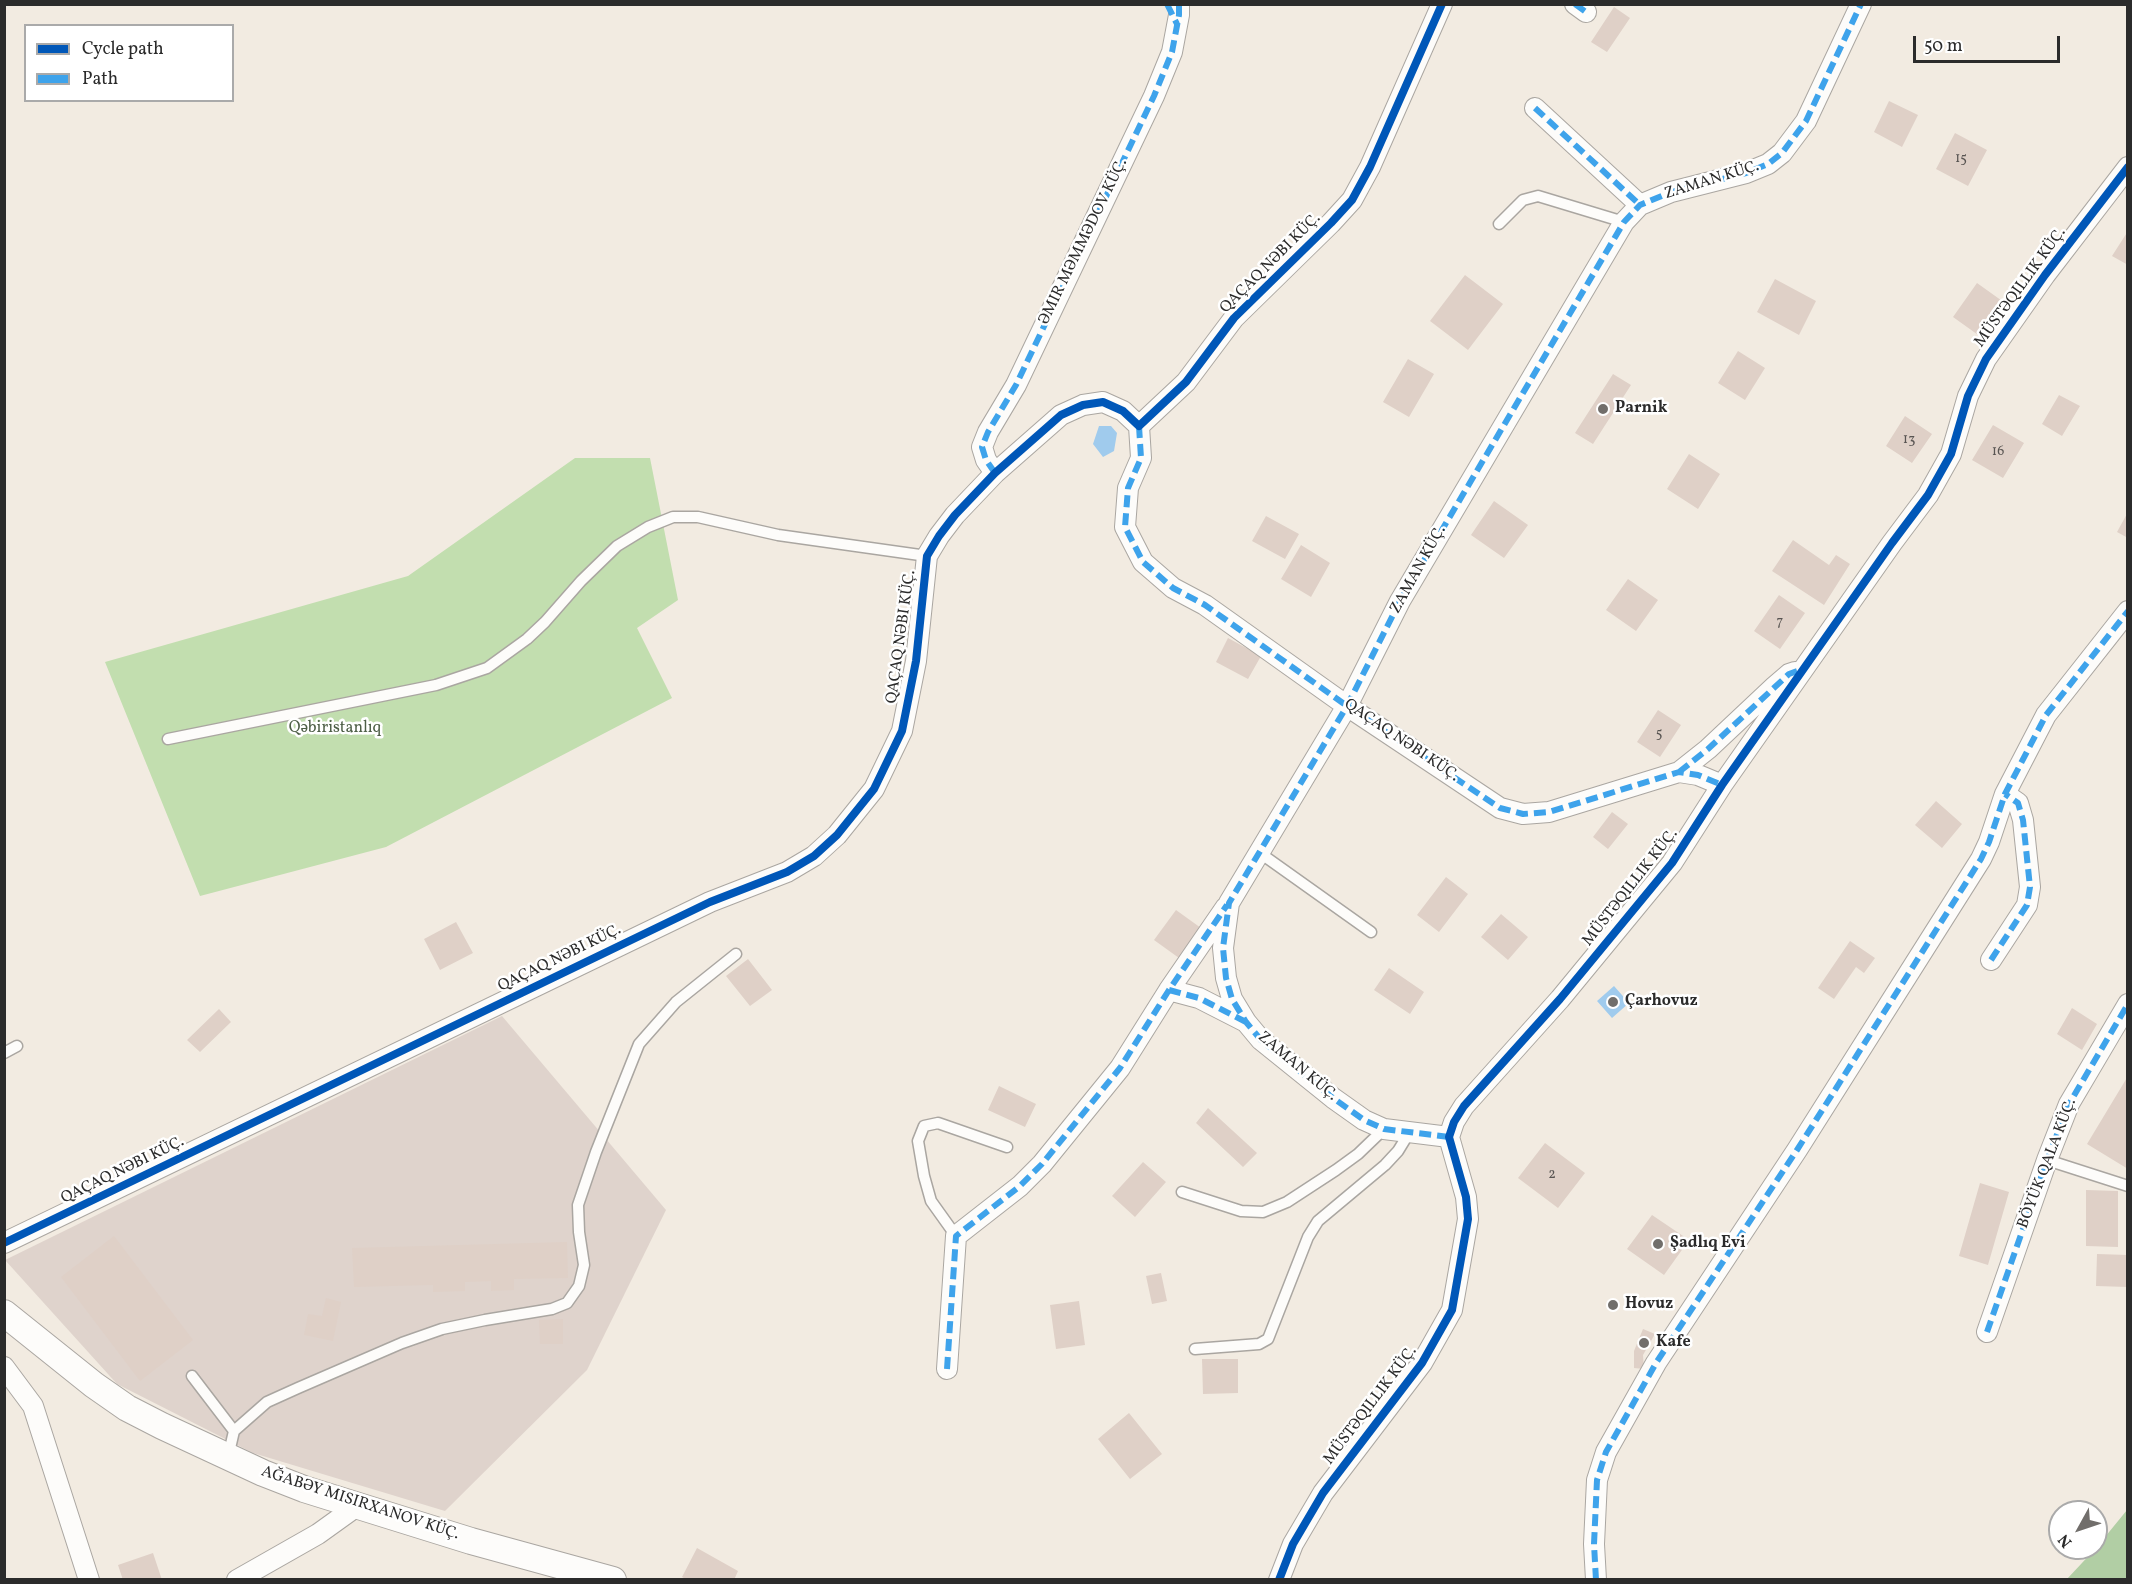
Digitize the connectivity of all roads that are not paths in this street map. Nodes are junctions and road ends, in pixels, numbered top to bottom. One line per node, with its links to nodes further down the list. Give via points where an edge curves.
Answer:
1 (1179, 4): 10 (street, ƏMIR MƏMMƏDOV KÜÇ., via 1172,52 1154,96 1016,385 982,447)
2 (1442, 4): 9 (street, QAÇAQ NƏBI KÜÇ., via 1352,200 1234,318 1186,382)
3 (1861, 4): 6 (street, ZAMAN KÜÇ., via 1806,121 1782,153 1746,173 1671,192)
4 (1535, 108): 6 (street)
5 (2127, 167): 13 (street, MÜSTƏQILLIK KÜÇ., via 1986,359 1968,396 1951,454 1928,495)
6 (1640, 205): 7 (street, ZAMAN KÜÇ.)
7 (1623, 222): 8 (lane, via 1538,196 1523,200); 14 (street, ZAMAN KÜÇ., via 1406,591)
8 (1499, 224)
9 (1139, 426): 10 (street, QAÇAQ NƏBI KÜÇ., via 1123,411 1103,402 1083,405 1061,415); 14 (street, QAÇAQ NƏBI KÜÇ., via 1141,458 1128,488 1125,527 1143,562 1173,588 1204,605)
10 (995, 473): 11 (street, QAÇAQ NƏBI KÜÇ., via 955,515)
11 (927, 556): 15 (lane, via 778,535 698,517 673,517 617,546 539,628 487,668 436,685); 37 (street, QAÇAQ NƏBI KÜÇ., via 916,661 902,731 874,789 837,835 814,856 787,872 710,902)
12 (2127, 611): 18 (street, via 2046,715)
13 (1803, 669): 16 (street, via 1789,674); 17 (street, MÜSTƏQILLIK KÜÇ.)
14 (1347, 706): 16 (street, QAÇAQ NƏBI KÜÇ., via 1500,808 1523,814 1549,812); 19 (street, ZAMAN KÜÇ.)
15 (168, 739)
16 (1679, 772): 17 (street)
17 (1722, 785): 31 (street, MÜSTƏQILLIK KÜÇ., via 1672,863 1560,999 1464,1106)
18 (2005, 794): 23 (street, via 2018,803 2023,820 2030,887 2027,905); 51 (street, via 1981,858 1797,1150 1656,1363 1606,1452 1596,1480)
19 (1260, 853): 20 (street, ZAMAN KÜÇ.); 21 (lane)
20 (1229, 903): 24 (street); 26 (street, ZAMAN KÜÇ., via 1223,948 1226,978 1232,999)
21 (1371, 932)
22 (736, 954): 44 (lane, via 676,1002 639,1044 578,1205 584,1265 579,1286 567,1303 442,1329 402,1343 267,1402)
23 (1991, 960)
24 (1169, 990): 26 (street, via 1199,998); 36 (street, via 1120,1068 1042,1164)
25 (2127, 1004): 33 (street, BÖYÜK QALA KÜÇ., via 2069,1104)
26 (1246, 1022): 29 (street, ZAMAN KÜÇ., via 1261,1040 1333,1098)
27 (17, 1046): 28 (lane)
28 (4, 1053)
29 (1384, 1129): 30 (street, ZAMAN KÜÇ.); 35 (lane, via 1336,1170 1287,1202 1263,1212 1241,1211)
30 (1409, 1133): 31 (street, ZAMAN KÜÇ.); 40 (lane, via 1385,1166 1318,1221 1268,1339 1259,1344)
31 (1449, 1137): 50 (street, MÜSTƏQILLIK KÜÇ., via 1466,1197 1468,1219 1452,1310 1422,1363 1323,1493 1293,1544)
32 (1007, 1147): 36 (lane, via 938,1123 924,1126 918,1141 931,1201)
33 (2047, 1160): 34 (lane); 39 (street, BÖYÜK QALA KÜÇ.)
34 (2127, 1186)
35 (1182, 1192)
36 (956, 1236): 42 (street)
37 (4, 1243)
38 (4, 1313): 45 (street, AĞABƏY MISIRXANOV KÜÇ., via 127,1408)
39 (1988, 1332)
40 (1195, 1349)
41 (4, 1367): 47 (street, via 33,1406)
42 (947, 1369)
43 (192, 1376): 44 (lane)
44 (234, 1431): 45 (lane)
45 (228, 1457): 46 (street, AĞABƏY MISIRXANOV KÜÇ.)
46 (357, 1506): 48 (street, via 318,1534); 49 (street, AĞABƏY MISIRXANOV KÜÇ.)
47 (89, 1580)
48 (237, 1580)
49 (613, 1580)
50 (1279, 1580)
51 (1596, 1580)

